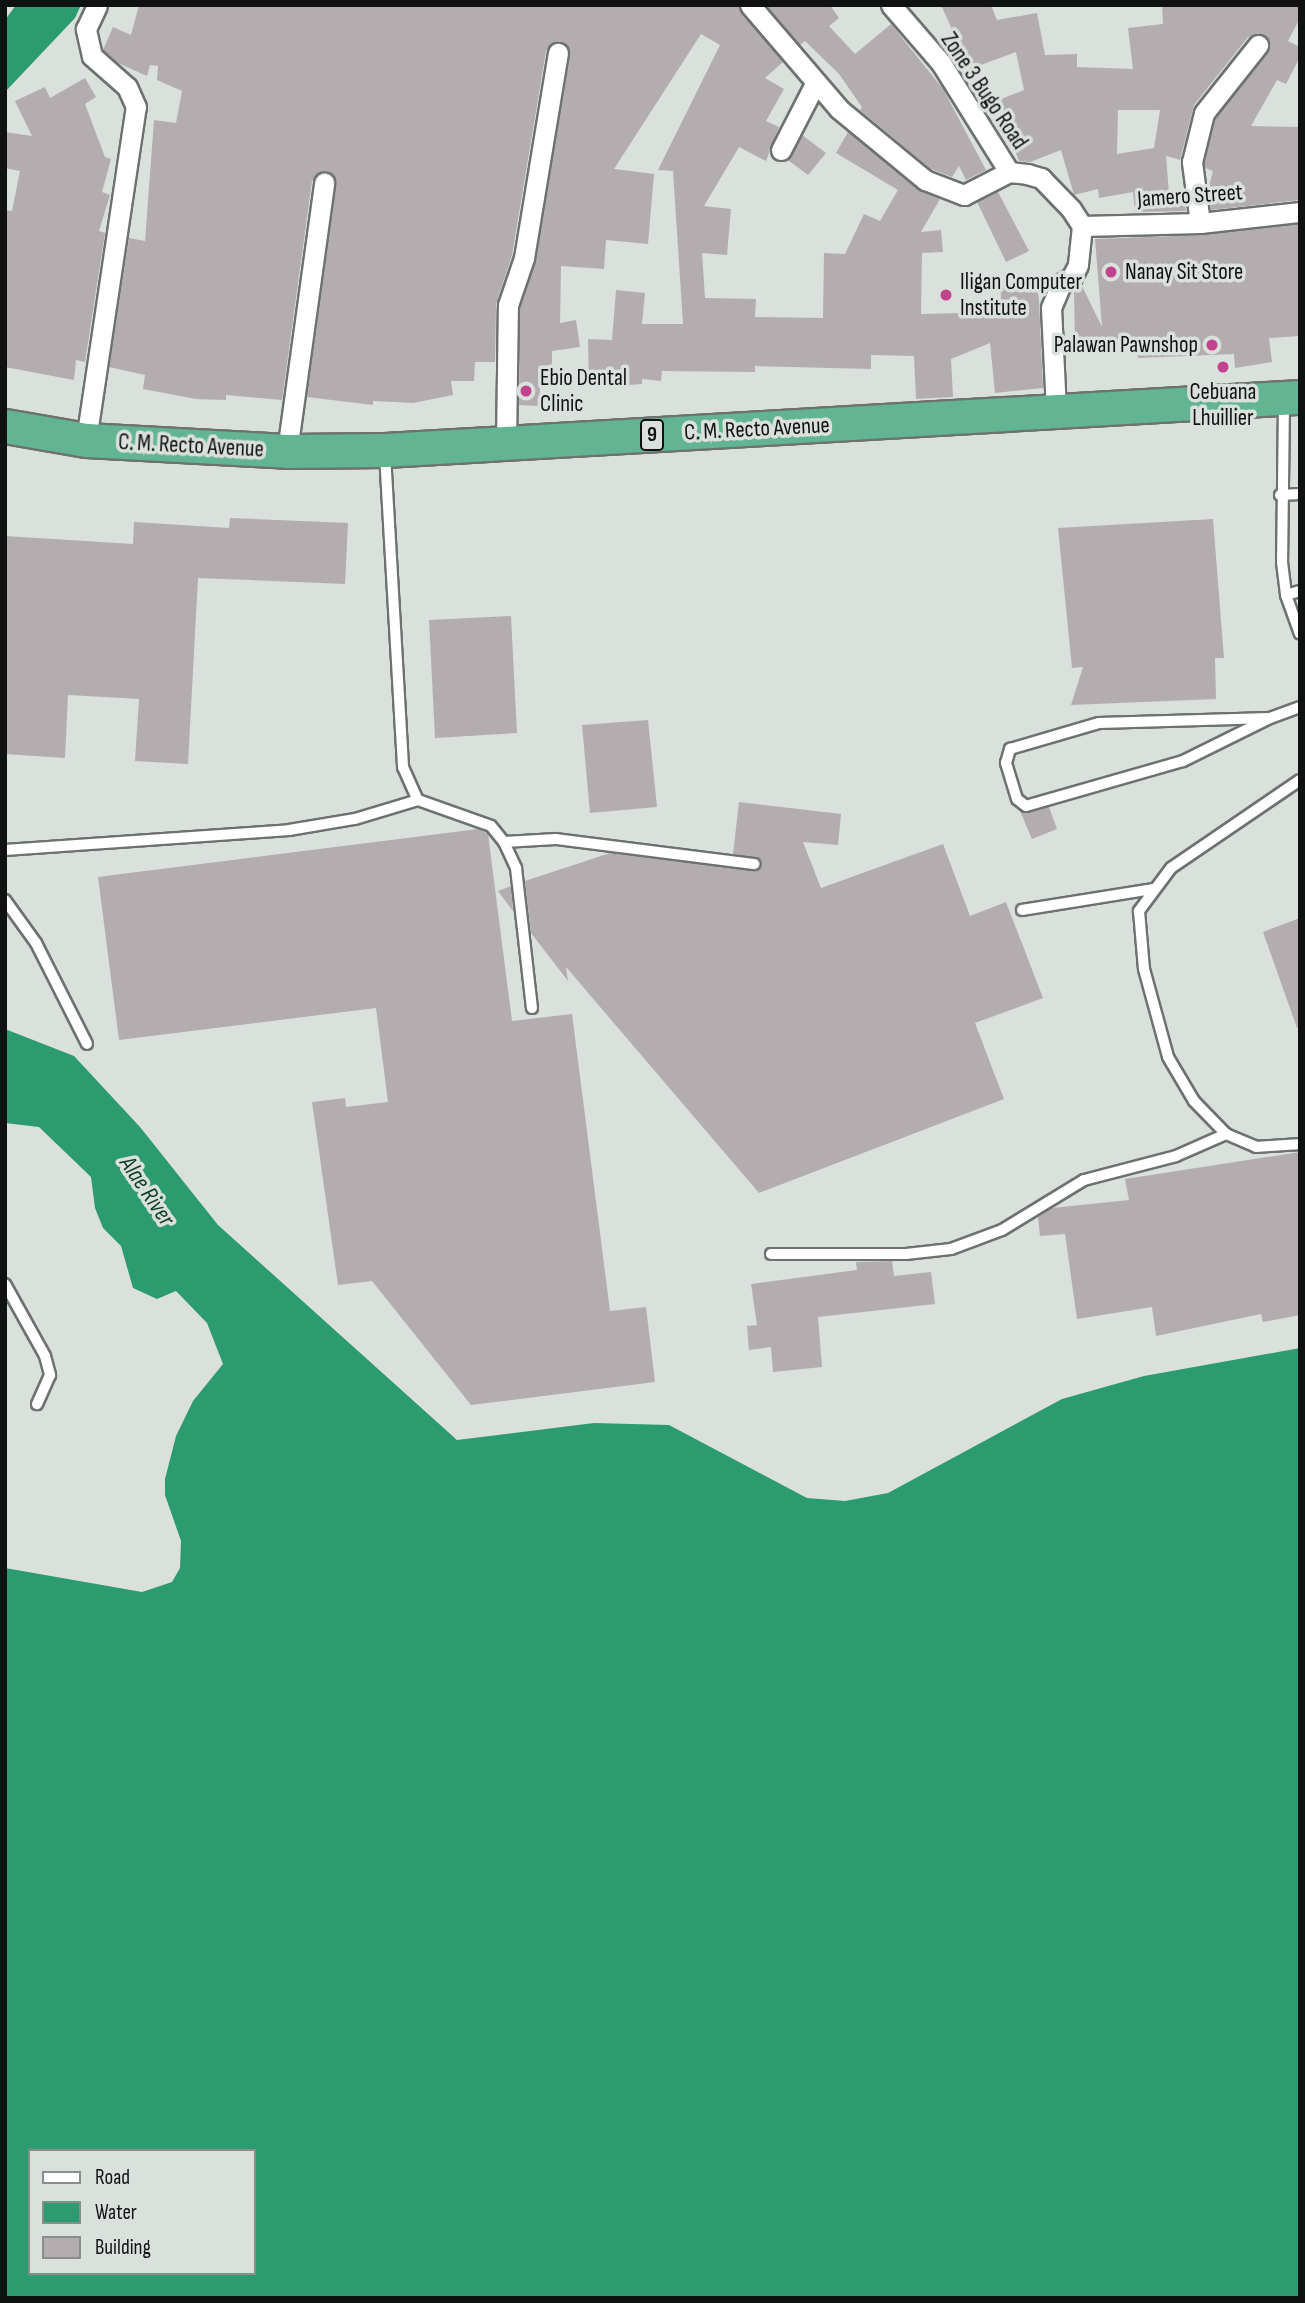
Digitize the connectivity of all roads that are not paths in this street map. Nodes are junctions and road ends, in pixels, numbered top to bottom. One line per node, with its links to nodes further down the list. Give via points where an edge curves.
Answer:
1 (97, 5): 16 (street, via 86,29 92,56 127,87 136,107)
2 (750, 5): 6 (street)
3 (891, 5): 8 (street, Zone 3 Bugo Road, via 942,63)
4 (1258, 45): 11 (street, via 1204,113 1192,162)
5 (558, 54): 17 (street, via 524,258 508,305)
6 (816, 82): 7 (street); 8 (street, via 860,129 925,180 955,194 974,191)
7 (781, 150)
8 (1009, 172): 12 (street, via 1041,178)
9 (324, 183): 19 (street)
10 (1300, 212): 11 (street, Jamero Street)
11 (1200, 223): 12 (street, Jamero Street)
12 (1082, 226): 14 (street, via 1078,265 1072,277 1061,284 1051,308)
13 (1292, 398): 14 (highway, C. M. Recto Avenue / 9); 21 (lane)
14 (1056, 412): 17 (highway, C. M. Recto Avenue / 9)
15 (5, 426): 16 (highway, C. M. Recto Avenue / 9)
16 (86, 440): 19 (highway, C. M. Recto Avenue / 9)
17 (506, 443): 18 (highway, C. M. Recto Avenue / 9)
18 (385, 450): 19 (highway, C. M. Recto Avenue / 9); 28 (lane, via 403,767)
19 (287, 451)
20 (1300, 494): 21 (lane)
21 (1280, 495): 23 (lane)
22 (1300, 591): 23 (lane)
23 (1286, 596): 24 (lane)
24 (1300, 634)
25 (1300, 707): 26 (lane)
26 (1270, 718): 26 (lane, via 1099,723 1010,749 1006,763 1017,799 1026,806 1183,761)
27 (1300, 780): 32 (lane, via 1171,868)
28 (418, 800): 29 (lane, via 491,826); 30 (lane, via 355,819 289,831)
29 (504, 842): 31 (lane, via 556,839); 35 (lane, via 516,868)
30 (5, 850)
31 (754, 864)
32 (1153, 889): 34 (lane); 37 (lane, via 1139,911 1144,970 1168,1057 1194,1101)
33 (5, 900): 36 (lane, via 36,943)
34 (1022, 911)
35 (532, 1008)
36 (88, 1044)
37 (1226, 1134): 38 (lane, via 1256,1147); 39 (lane, via 1176,1156 1084,1180 1002,1230 951,1249 906,1254)
38 (1300, 1144)
39 (771, 1254)
40 (5, 1284): 41 (lane, via 46,1356 50,1375)
41 (37, 1404)

